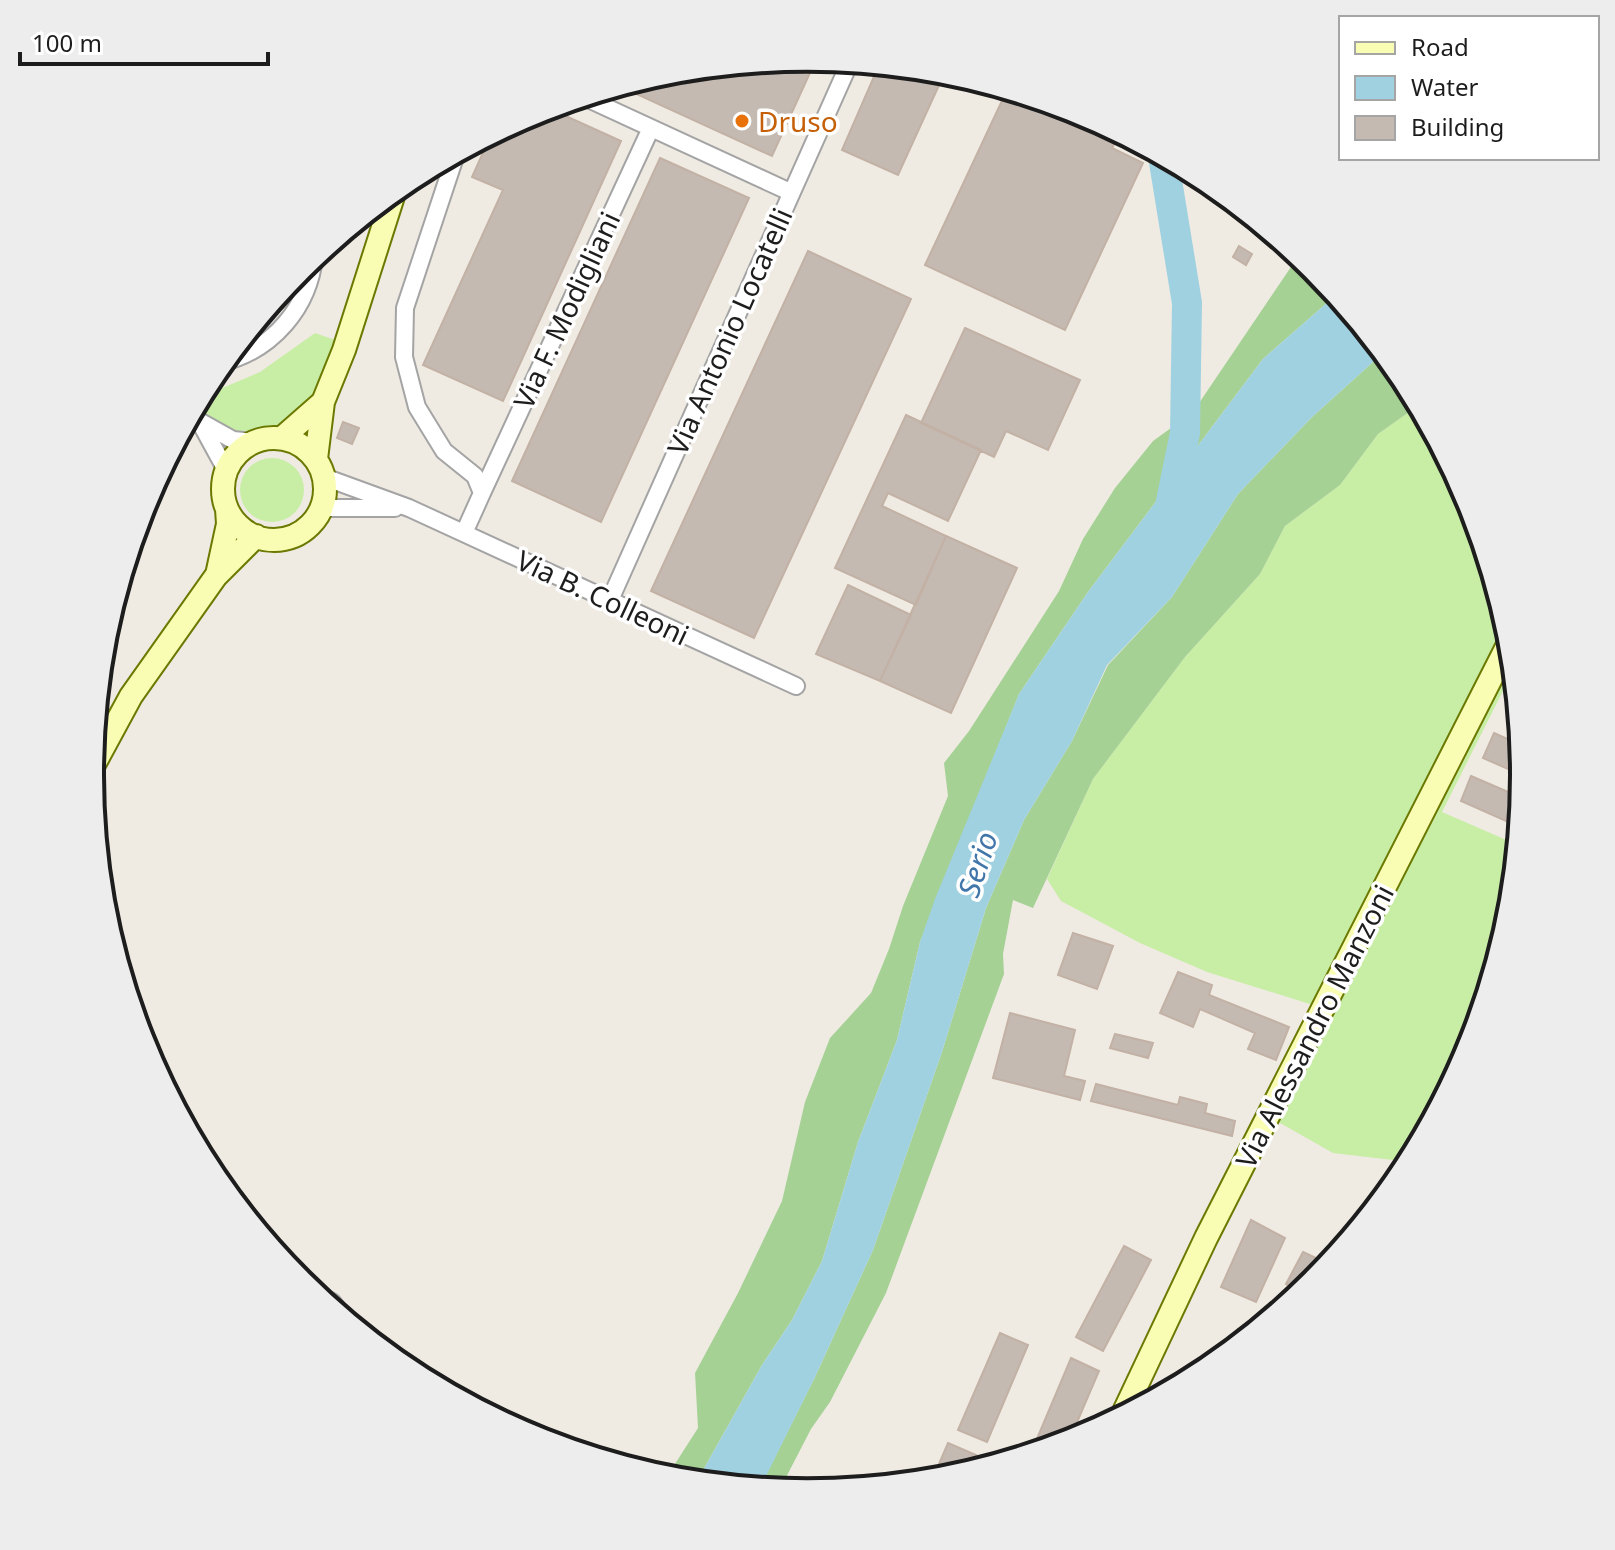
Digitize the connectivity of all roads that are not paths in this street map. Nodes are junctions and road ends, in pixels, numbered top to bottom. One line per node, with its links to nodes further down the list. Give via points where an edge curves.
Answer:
1 (845, 74): 5 (street, Via Antonio Locatelli)
2 (599, 104): 3 (street)
3 (651, 128): 5 (street); 16 (street, Via F. Modigliani)
4 (451, 169): 16 (street, via 405,308 404,357 417,407 444,451 475,476)
5 (790, 192): 23 (street, Via Antonio Locatelli)
6 (388, 211): 9 (street)
7 (312, 276): 8 (street, via 296,313 268,341)
8 (247, 351)
9 (323, 402): 12 (street); 14 (street)
10 (200, 421): 13 (street, via 233,440)
11 (199, 424): 15 (street)
12 (282, 438): 13 (street); 14 (street, via 306,449)
13 (254, 442): 15 (street)
14 (320, 468): 17 (street); 18 (street, Via B. Colleoni)
15 (226, 470): 19 (street)
16 (482, 493): 20 (street, Via F. Modigliani)
17 (322, 508): 18 (street, Via B. Colleoni); 21 (street, via 295,535 271,540)
18 (409, 508): 20 (street, Via B. Colleoni)
19 (227, 509): 21 (street); 22 (street)
20 (464, 533): 23 (street, Via B. Colleoni)
21 (256, 536): 22 (street)
22 (216, 576): 26 (street, via 131,696)
23 (610, 600): 25 (street, Via B. Colleoni)
24 (1500, 660): 27 (street, Via Alessandro Manzoni, via 1206,1238)
25 (796, 686)
26 (105, 743)
27 (1130, 1400)

